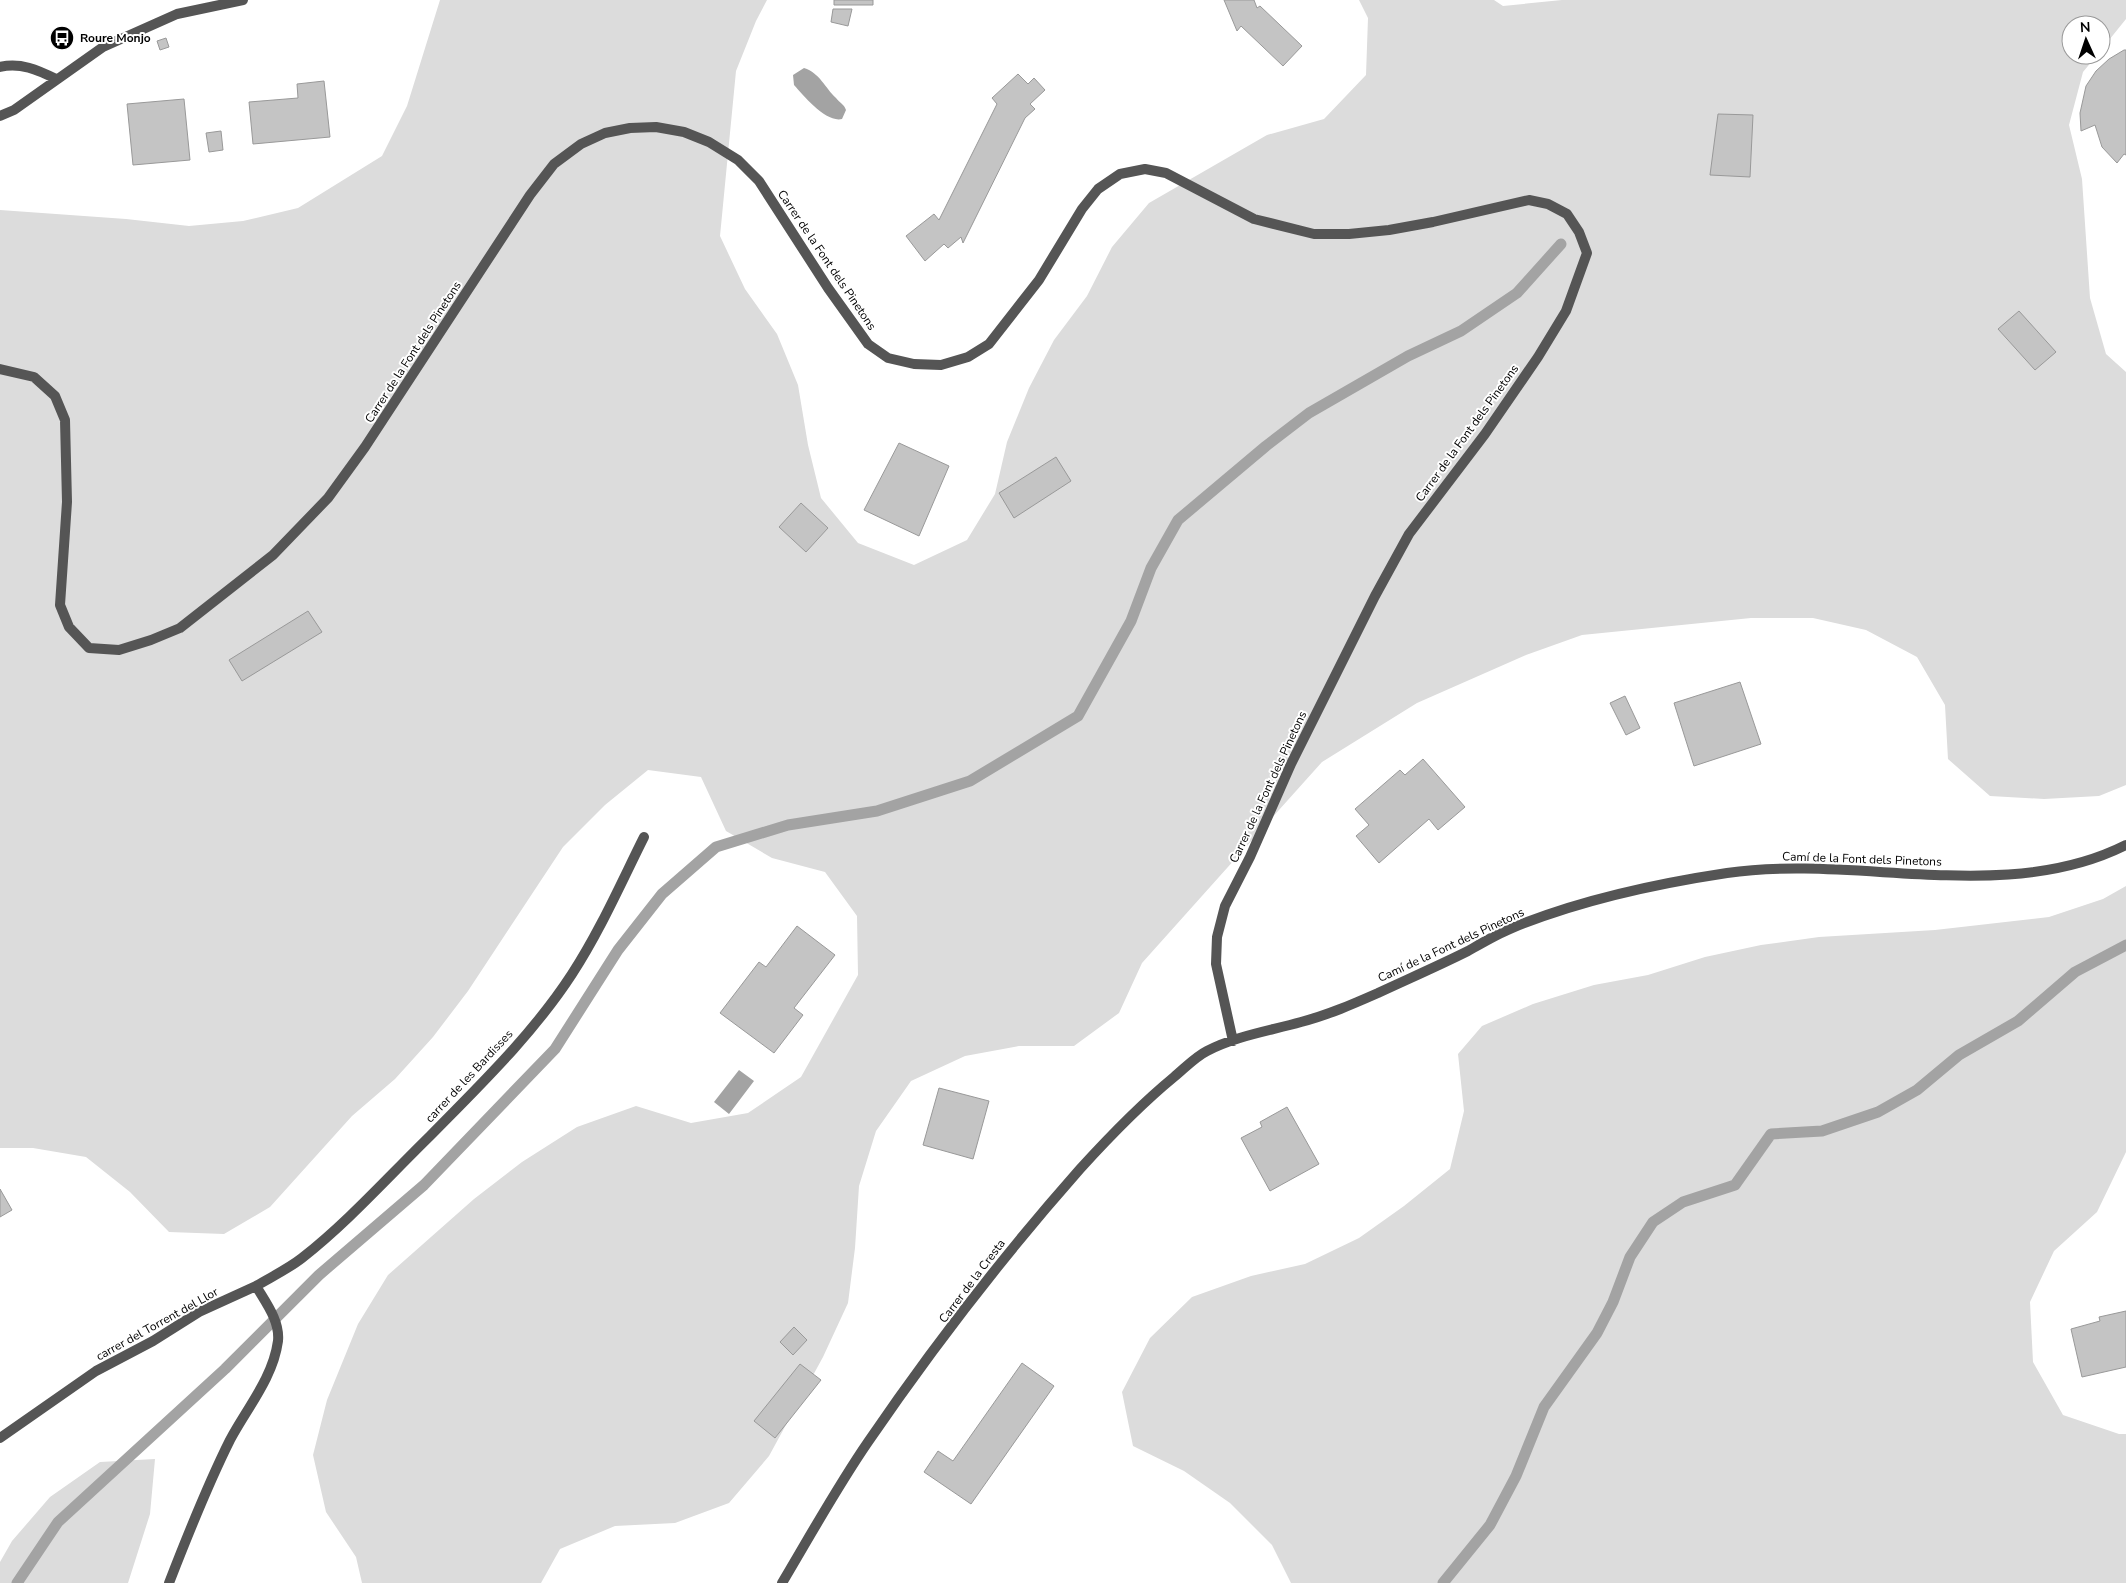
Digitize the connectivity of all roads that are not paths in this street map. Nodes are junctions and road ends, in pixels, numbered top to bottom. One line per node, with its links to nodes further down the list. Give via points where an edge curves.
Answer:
1 (243, 0): 3 (street, via 177,14 103,47)
2 (0, 67): 3 (street, via 12,64 37,69)
3 (56, 79): 4 (street, via 14,110)
4 (0, 116)
5 (0, 369): 8 (street, Carrer de la Font dels Pinetons, via 34,378 55,396 65,420 67,502 60,605 69,628 89,648 119,650 180,628 274,556 328,498 365,447 530,195 554,164 581,144 605,133 656,127 684,132 709,142 738,160 759,180 868,344 888,358 914,364 941,365 968,357 990,344 1039,280 1082,209 1098,189 1120,174 1145,169 1166,174 1254,219 1314,234 1389,230 1529,200 1548,204 1567,214 1587,253 1566,311 1485,434 1409,534 1353,640 1225,906 1217,937 1216,964)
6 (644, 837): 9 (street, carrer de les Bardisses, via 602,922 571,975 511,1052 329,1234 300,1259)
7 (2126, 845): 8 (street, Camí de la Font dels Pinetons, via 2109,854 2072,865 2020,875 1776,868 1633,890 1508,929 1464,953 1339,1010)
8 (1233, 1041): 12 (street, Carrer de la Cresta, via 1204,1052 1121,1123 1030,1225 920,1368 866,1445)
9 (256, 1286): 10 (street, carrer del Torrent del Llor, via 199,1312 96,1372); 11 (street, via 274,1317 278,1340 272,1369 221,1460)
10 (0, 1438)
11 (169, 1583)
12 (782, 1583)

